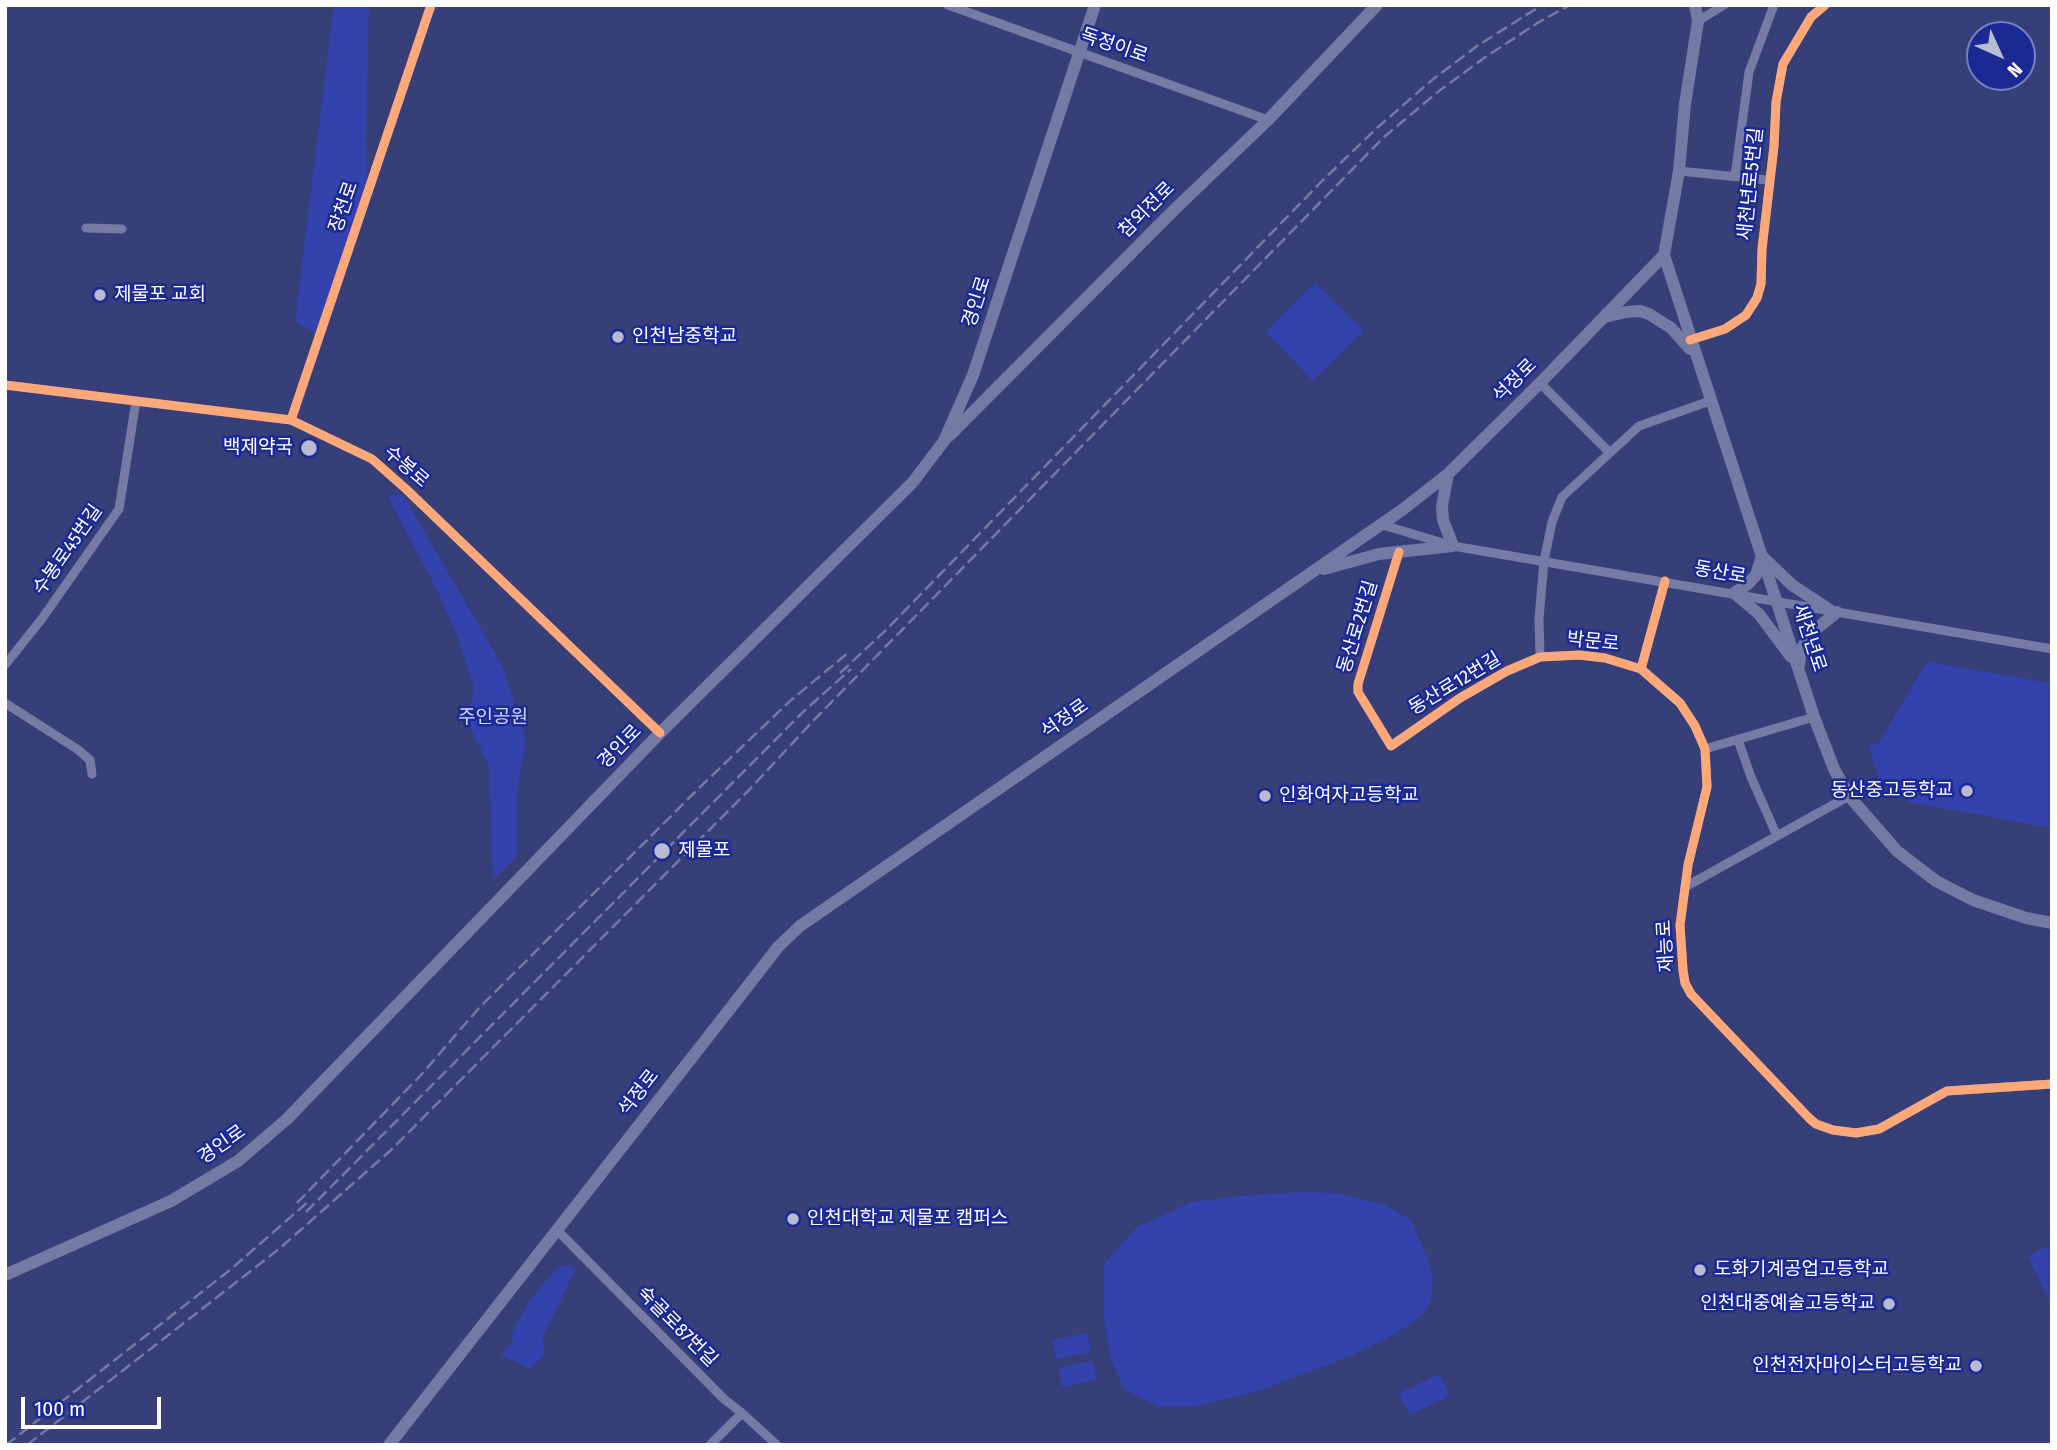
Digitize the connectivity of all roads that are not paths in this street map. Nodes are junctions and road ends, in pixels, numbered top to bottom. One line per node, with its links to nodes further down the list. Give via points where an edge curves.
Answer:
1 (431, 5): 25 (street, 장천로)
2 (948, 5): 10 (street, 독정이로)
3 (1095, 5): 10 (main road, 경인로)
4 (1377, 5): 11 (main road, 참외전로)
5 (1695, 5): 9 (main road)
6 (1724, 5): 9 (street)
7 (1774, 5): 13 (street, via 1749,72)
8 (1825, 5): 14 (street, 새천년로5번길, via 1811,17 1783,64)
9 (1698, 22): 12 (main road)
10 (1079, 52): 11 (street, 독정이로); 26 (main road, 경인로, via 973,375)
11 (1268, 120): 26 (main road, 참외전로)
12 (1679, 171): 13 (street); 17 (main road)
13 (1735, 176): 14 (street)
14 (1768, 180): 19 (street, 새천년로5번길, via 1757,298 1746,315 1725,329)
15 (86, 228): 16 (street)
16 (122, 229)
17 (1664, 255): 18 (main road, 석정로); 19 (main road, 새천년로)
18 (1604, 317): 20 (main road, via 1640,311 1650,314 1671,328); 21 (main road, 석정로)
19 (1690, 340): 20 (main road, 새천년로)
20 (1695, 355): 24 (main road, 새천년로)
21 (1540, 383): 27 (street); 28 (main road, 석정로)
22 (5, 385): 23 (street, 수봉로)
23 (136, 401): 25 (street, 수봉로); 41 (street, 수봉로45번길, via 119,509)
24 (1710, 401): 27 (street, via 1646,421); 32 (main road, 새천년로)
25 (291, 420): 46 (street, 수봉로, via 372,459)
26 (944, 441): 46 (main road, 경인로, via 912,482)
27 (1608, 451): 33 (street, via 1562,497)
28 (1448, 474): 29 (main road, 석정로); 30 (main road, via 1442,506)
29 (1383, 525): 30 (street, 동산로); 34 (main road, 석정로)
30 (1453, 546): 31 (main road); 33 (street, 동산로)
31 (1399, 552): 34 (main road); 48 (street, 동산로2번길, via 1358,684 1358,692)
32 (1762, 556): 36 (main road, via 1756,575); 37 (main road, 새천년로); 38 (main road, via 1792,585)
33 (1544, 561): 35 (street, 동산로); 40 (street)
34 (1310, 573): 56 (main road, 석정로, via 800,926 778,947)
35 (1665, 581): 36 (street, 동산로); 42 (street)
36 (1734, 593): 37 (street, 동산로); 43 (main road, via 1759,614)
37 (1777, 601): 38 (street, 동산로); 43 (main road, 새천년로)
38 (1834, 611): 39 (street, 동산로); 43 (main road, via 1810,634 1801,650)
39 (2052, 649)
40 (1541, 657): 42 (street, 박문로, via 1605,658); 48 (street, 동산로12번길, via 1460,698)
41 (5, 664)
42 (1641, 669): 49 (street, 재능로, via 1680,703)
43 (1799, 669): 45 (main road, 새천년로)
44 (5, 703): 50 (street, via 77,749 90,760)
45 (1814, 716): 47 (street); 51 (main road, 새천년로)
46 (660, 733): 57 (main road, 경인로, via 287,1119 239,1161 170,1201)
47 (1738, 740): 49 (street); 52 (street)
48 (1391, 746)
49 (1705, 748): 53 (street, 재능로, via 1707,787)
50 (92, 774)
51 (1849, 796): 52 (street); 54 (main road, 새천년로, via 1897,851 1936,881 1973,900)
52 (1777, 836): 53 (street)
53 (1685, 887): 55 (street, 재능로, via 1680,935 1688,989 1816,1124 1843,1132 1869,1132 1947,1091)
54 (2052, 923)
55 (2052, 1084)
56 (558, 1231): 58 (street, 숙골로87번길); 59 (main road, 석정로)
57 (5, 1275)
58 (742, 1413): 60 (street); 61 (street, 숙골로87번길)
59 (389, 1445)
60 (710, 1445)
61 (777, 1445)

